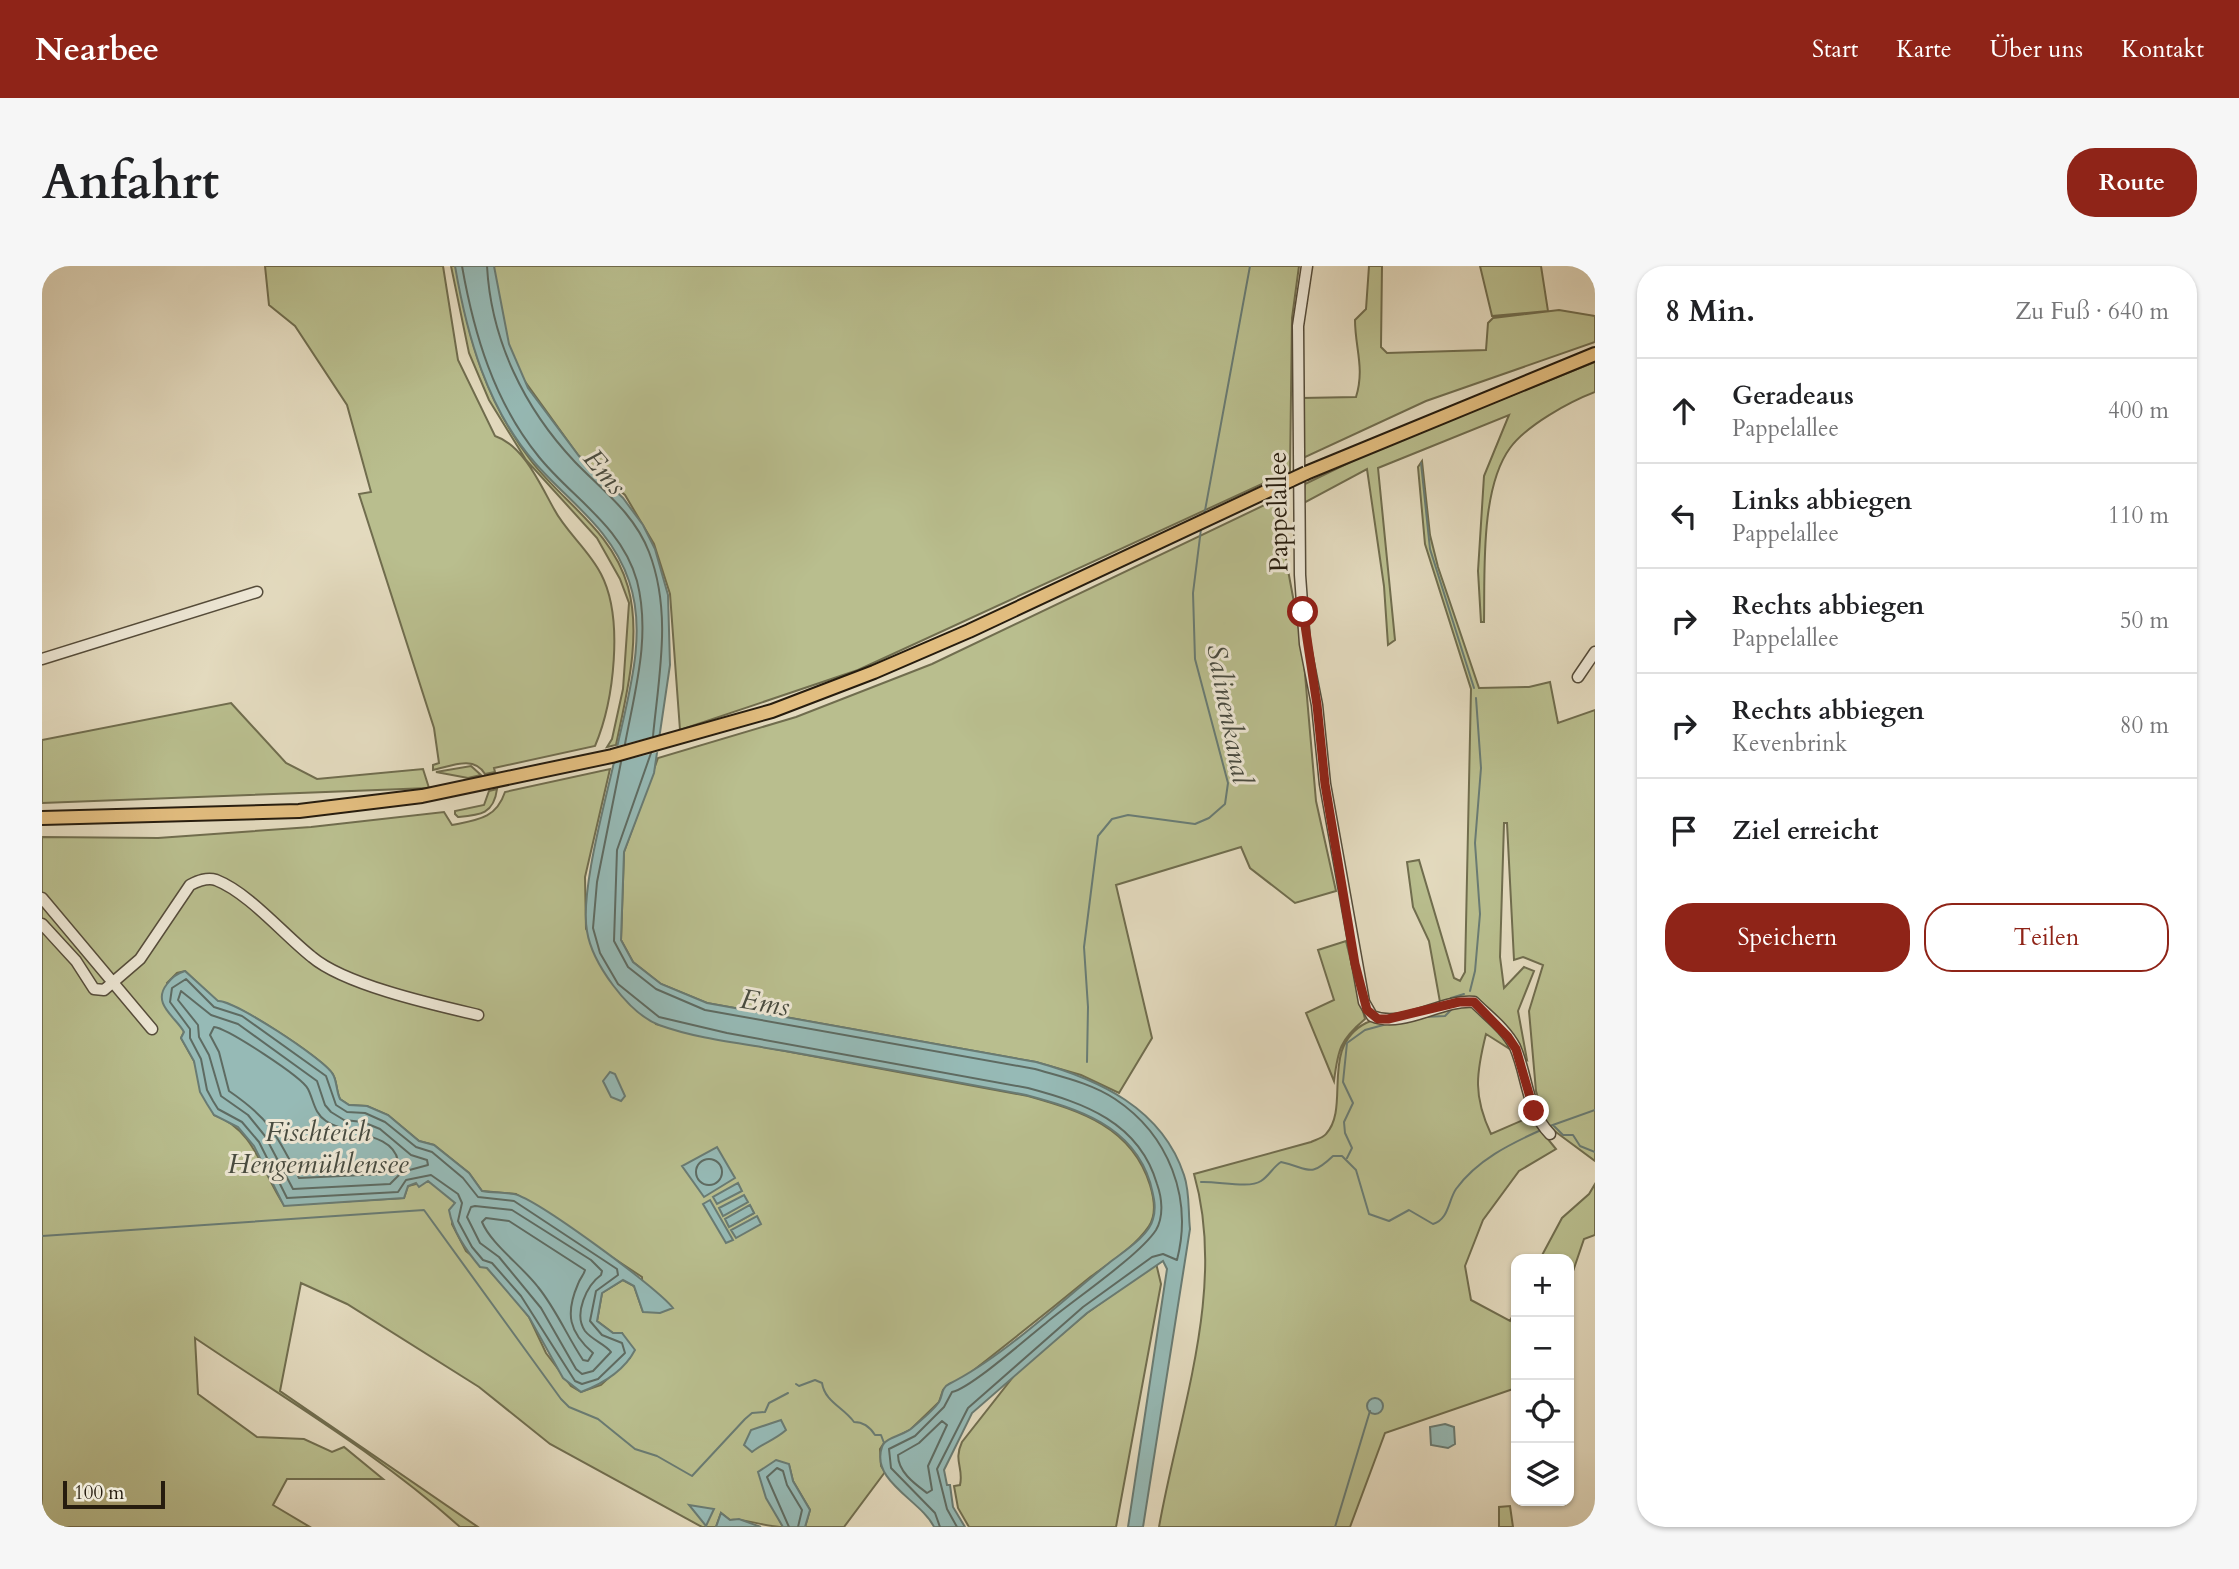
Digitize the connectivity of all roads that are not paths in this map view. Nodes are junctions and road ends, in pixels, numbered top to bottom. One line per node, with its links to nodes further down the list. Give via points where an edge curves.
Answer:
1 (1307, 266): 13 (street, Pappelallee, via 1298,326 1300,575 1326,795 1364,1002 1378,1019 1474,1002 1508,1037)
2 (1595, 354): 7 (main road, bridge, via 1290,480 886,667 715,728 612,757 377,803 299,811)
3 (257, 592): 5 (street)
4 (1595, 652): 6 (street)
5 (42, 659)
6 (1578, 677)
7 (42, 818)
8 (42, 898): 10 (street)
9 (42, 924): 10 (street, via 94,989)
10 (113, 982): 11 (street, via 140,959 190,885 214,879 315,960 334,970); 12 (street)
11 (478, 1015)
12 (152, 1029)
13 (1546, 1130)

